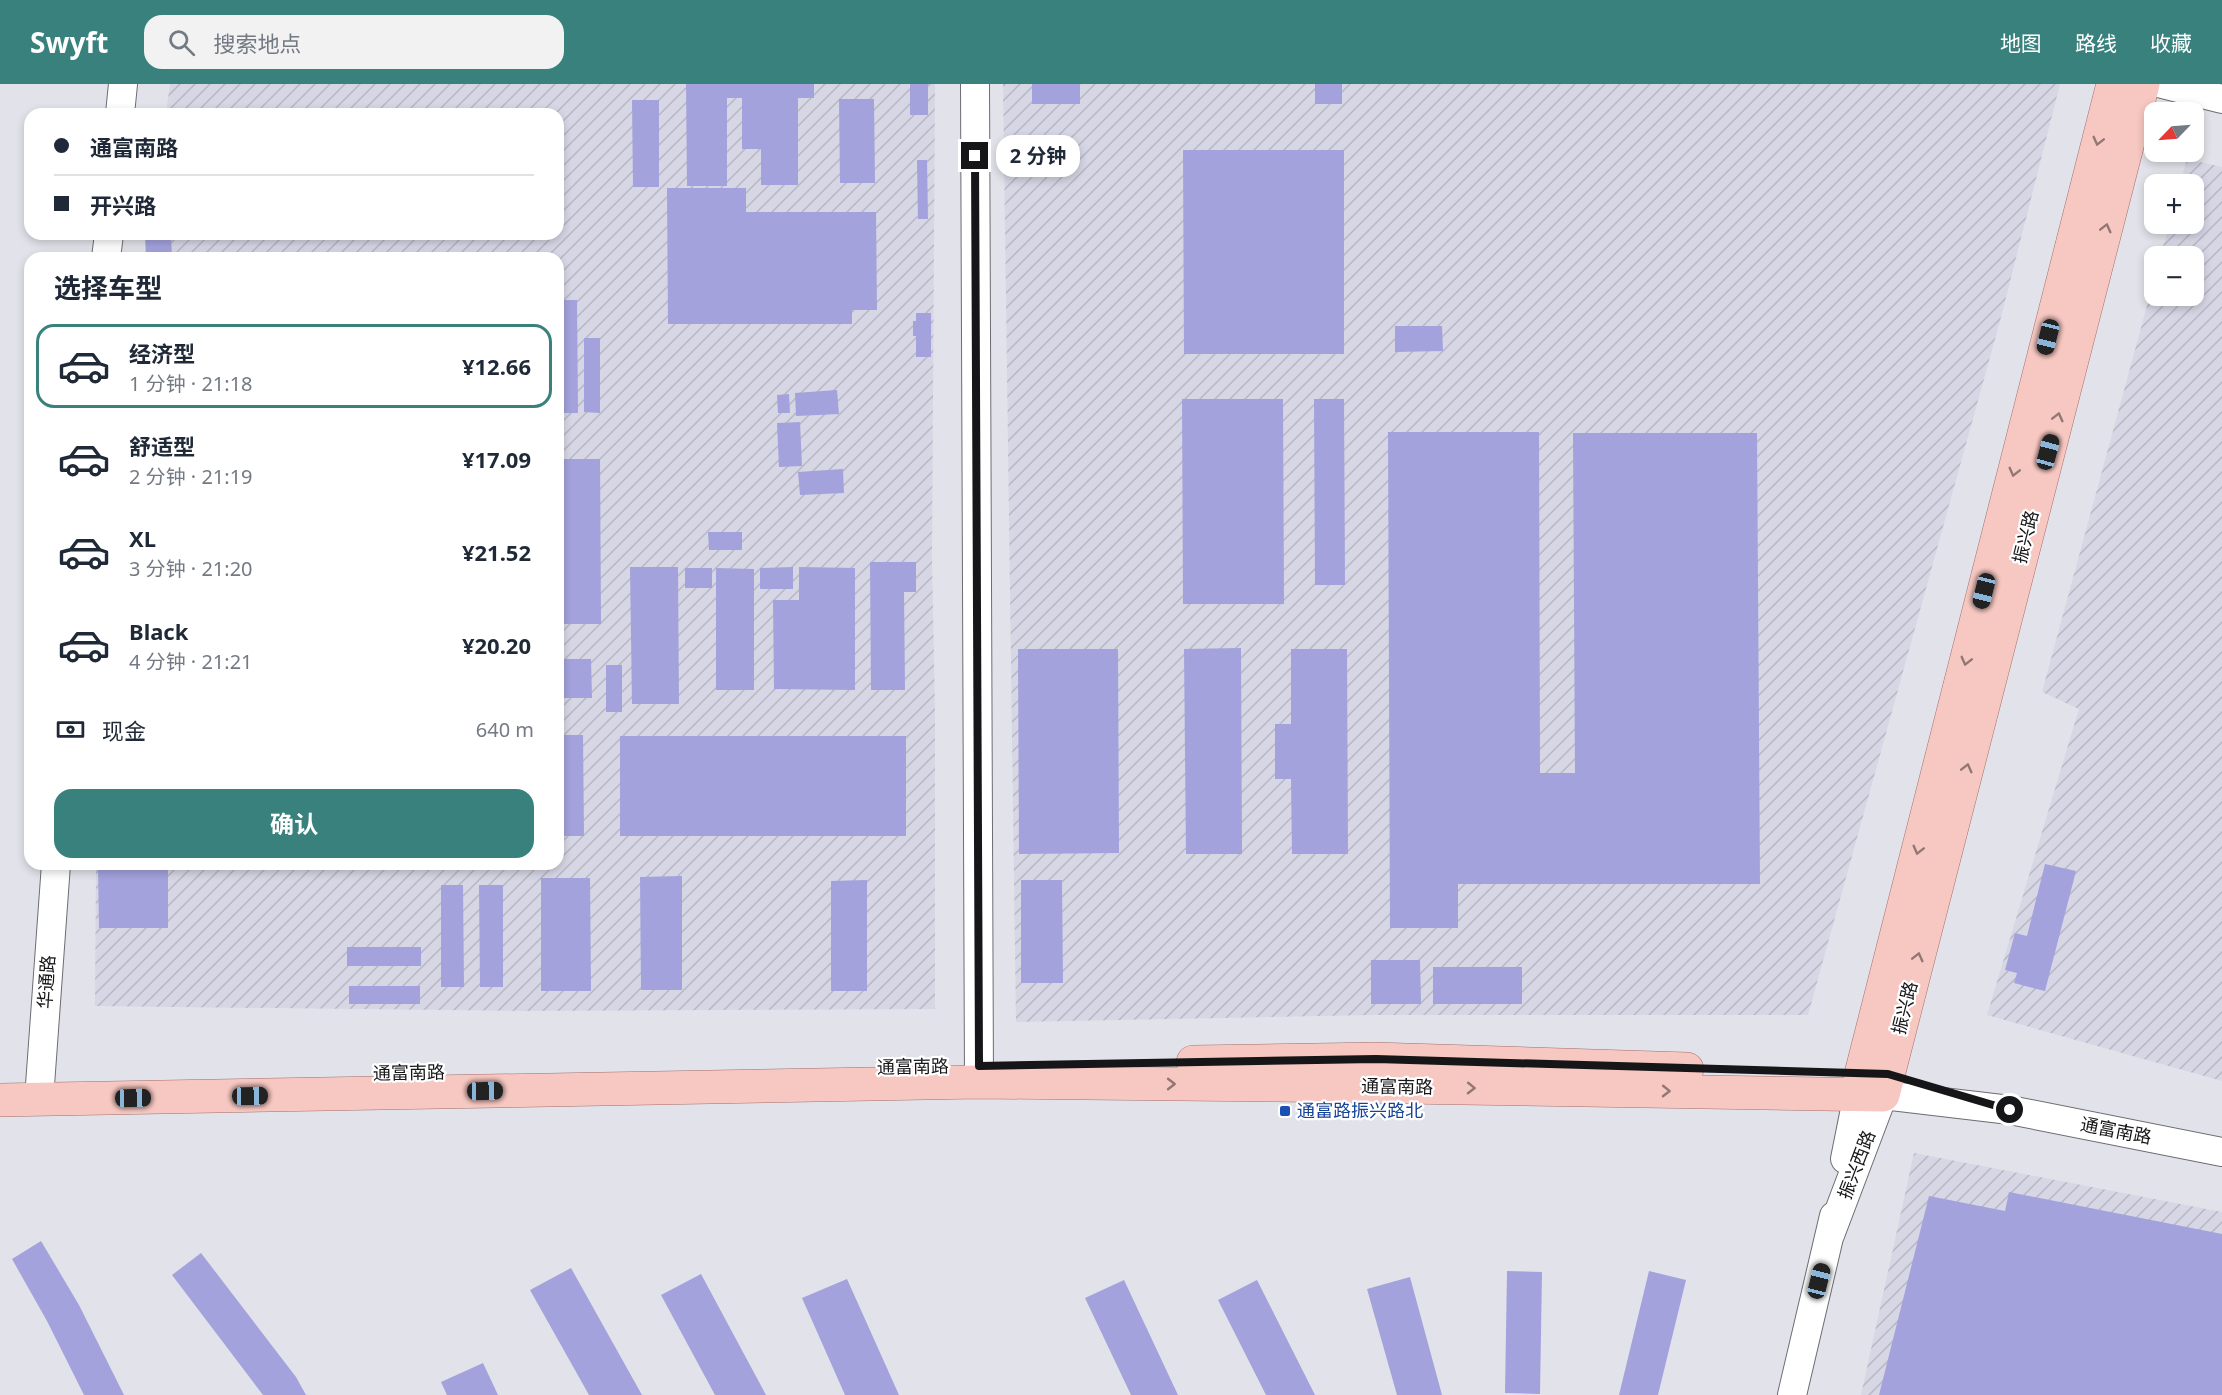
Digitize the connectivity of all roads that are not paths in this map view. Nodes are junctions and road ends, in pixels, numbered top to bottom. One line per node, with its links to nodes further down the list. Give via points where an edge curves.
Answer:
1 (123, 84): 7 (street)
2 (975, 84): 9 (street)
3 (2113, 84): 11 (main road, 振兴路, one-way to 11)
4 (2143, 84): 11 (main road, 振兴路, one-way to 4)
5 (2163, 84): 6 (street)
6 (2222, 99)
7 (121, 108)
8 (56, 870): 12 (street, 华通路)
9 (979, 1074): 11 (main road, 通富南路, via 1376,1059); 12 (main road, 通富南路)
10 (0, 1079): 12 (main road, 通富南路)
11 (1873, 1084): 14 (street, 通富南路); 15 (street, 振兴西路, via 1830,1235)
12 (39, 1089): 13 (main road, 通富南路)
13 (0, 1100)
14 (2222, 1152)
15 (1792, 1395)

